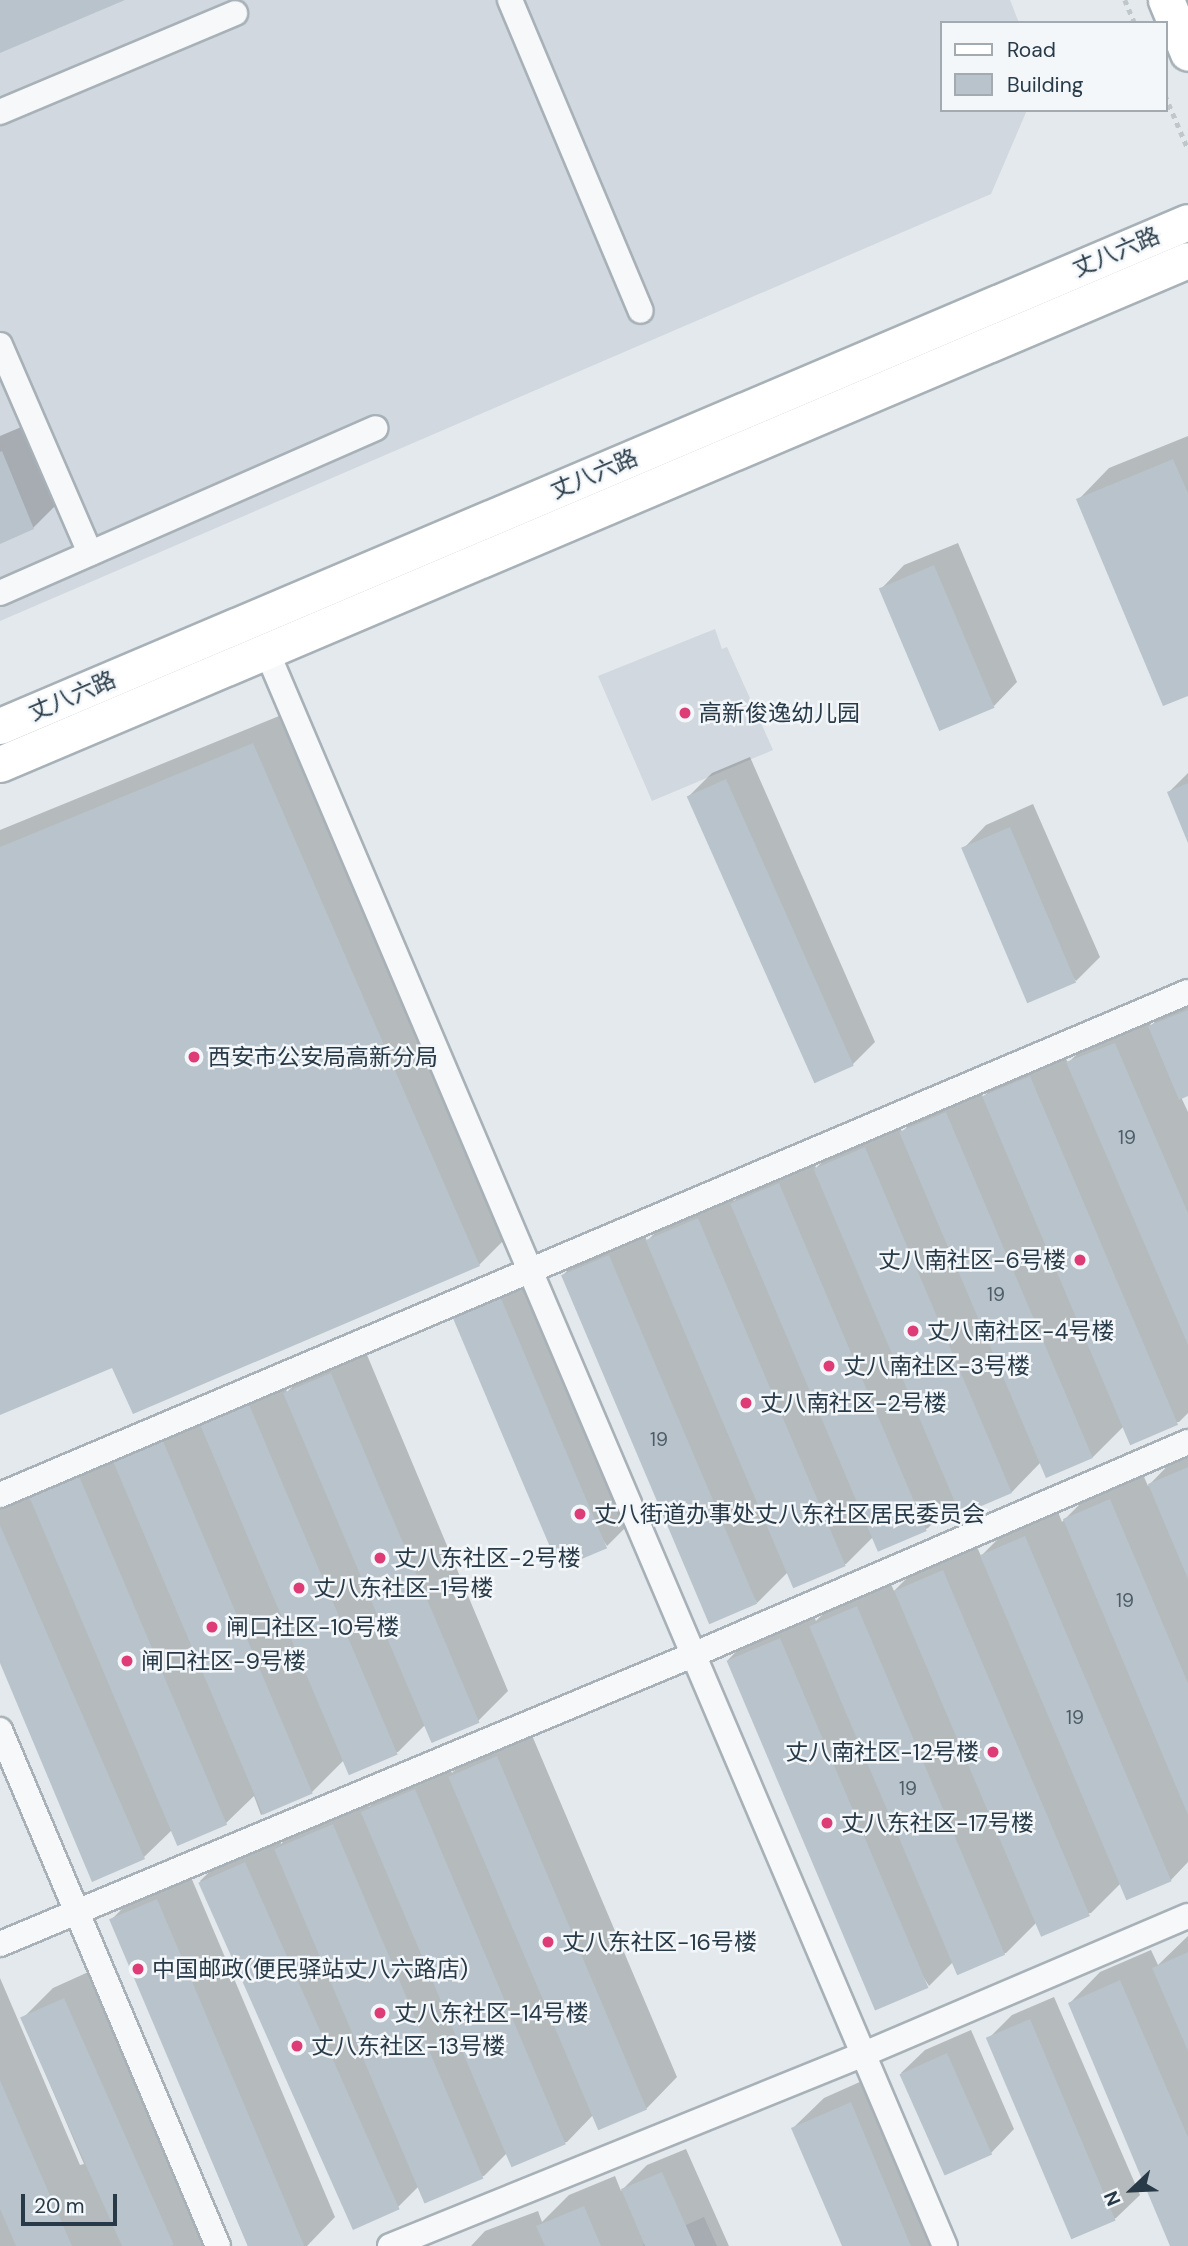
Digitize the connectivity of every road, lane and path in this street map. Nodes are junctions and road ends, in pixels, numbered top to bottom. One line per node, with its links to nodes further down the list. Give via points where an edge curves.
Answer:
1 (510, 0): 12 (street)
2 (1125, 0): 5 (path)
3 (1166, 0): 6 (main road)
4 (235, 13): 8 (street)
5 (1134, 21)
6 (1188, 53)
7 (1167, 100): 9 (path)
8 (0, 112)
9 (1188, 149)
10 (1188, 222): 18 (main road, 丈八六路)
11 (1188, 260): 17 (main road, 丈八六路)
12 (641, 311)
13 (0, 345): 15 (street)
14 (375, 428): 15 (street)
15 (90, 553): 16 (street)
16 (0, 593)
17 (267, 652): 19 (main road, 丈八六路); 21 (street)
18 (0, 726)
19 (0, 764)
20 (1188, 992): 21 (street)
21 (530, 1272): 23 (street); 24 (street)
22 (1188, 1442): 24 (street)
23 (0, 1495)
24 (695, 1654): 26 (street); 29 (street)
25 (0, 1730): 26 (street)
26 (77, 1911): 28 (street); 30 (street)
27 (1188, 1916): 29 (street)
28 (0, 1944)
29 (864, 2054): 31 (street); 32 (street)
30 (218, 2246)
31 (390, 2246)
32 (945, 2246)

